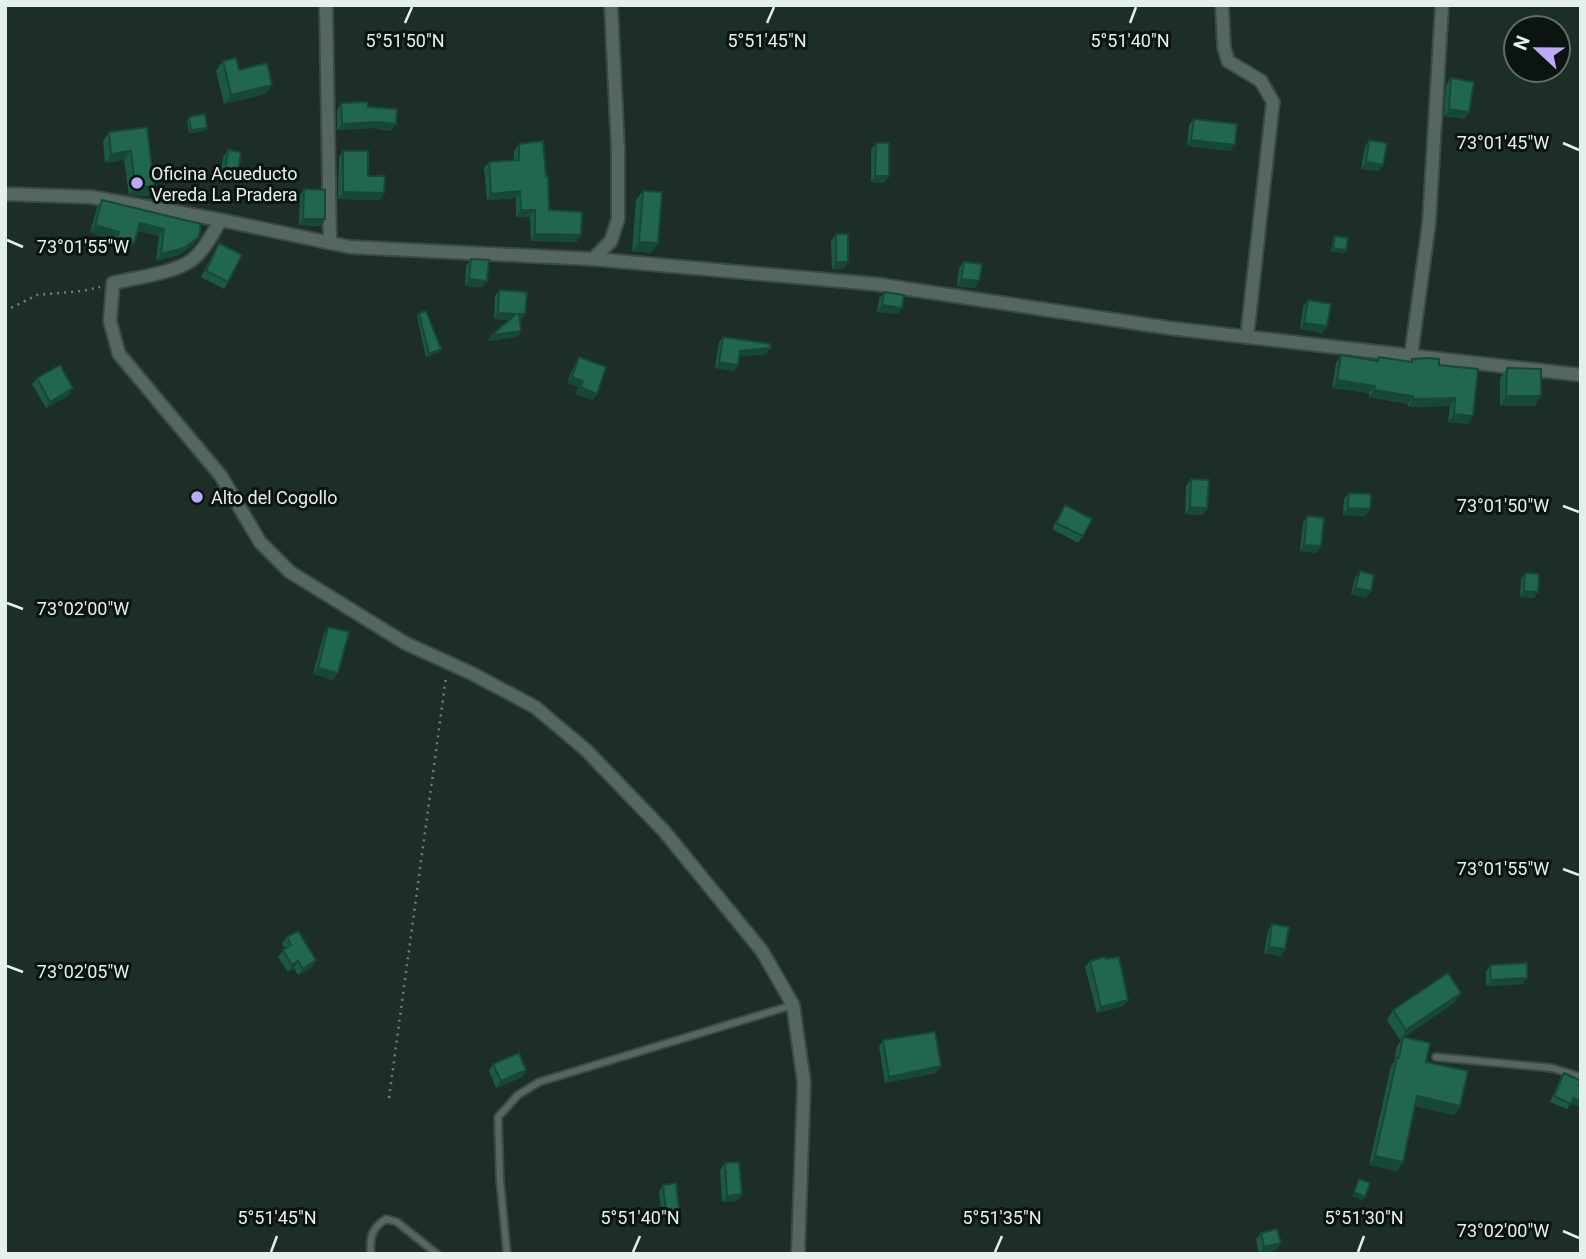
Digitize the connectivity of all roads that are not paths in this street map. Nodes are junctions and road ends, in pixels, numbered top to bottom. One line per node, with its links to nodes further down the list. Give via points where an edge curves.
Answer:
1 (326, 5): 7 (street)
2 (611, 5): 8 (street, via 618,219 611,241)
3 (1222, 5): 9 (street, via 1228,61 1261,81 1273,102)
4 (1442, 5): 10 (street, via 1429,223)
5 (5, 194): 6 (street, via 90,197)
6 (221, 219): 7 (street); 12 (street, via 192,260 113,283 110,321 119,354 221,476 260,542 290,572 405,643 535,707 586,750 664,831 762,951)
7 (330, 243): 8 (street)
8 (593, 259): 9 (street, via 875,284)
9 (1248, 337): 10 (street)
10 (1411, 356): 11 (street)
11 (1581, 375)
12 (793, 1004): 17 (lane, via 539,1082 518,1095 498,1117); 18 (street, via 804,1082)
13 (1436, 1057): 14 (lane, via 1552,1068)
14 (1581, 1077)
15 (371, 1254): 16 (lane, via 369,1240 386,1219 397,1222)
16 (437, 1254)
17 (508, 1254)
18 (798, 1254)

